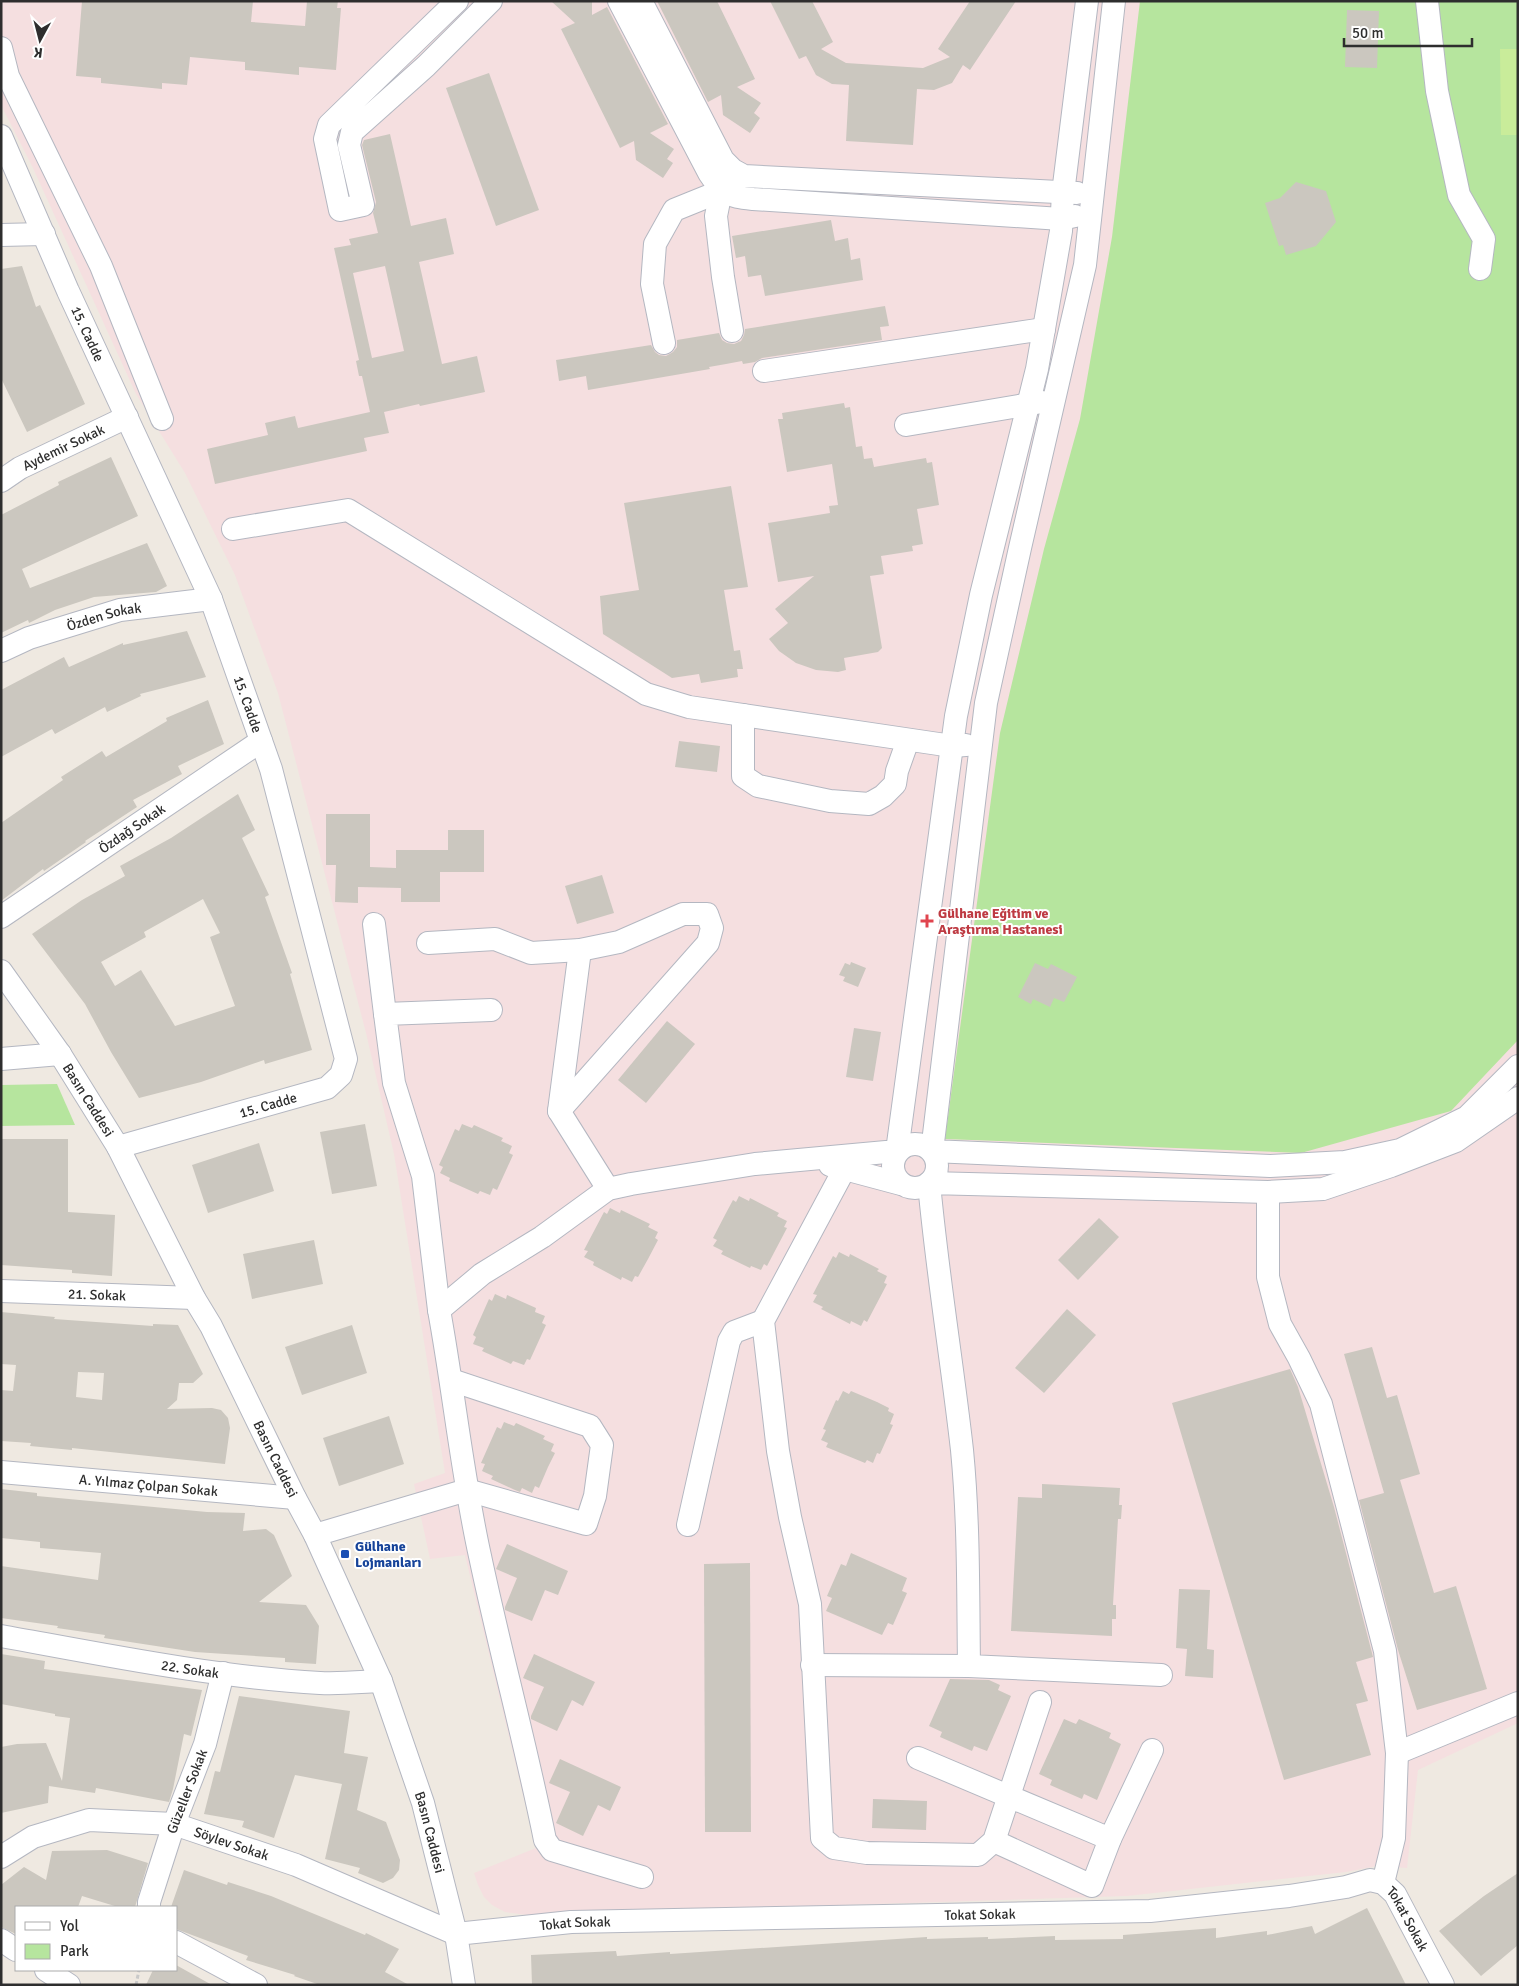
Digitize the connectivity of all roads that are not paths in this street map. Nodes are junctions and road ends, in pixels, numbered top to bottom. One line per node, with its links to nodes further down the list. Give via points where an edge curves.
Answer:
1 (457, 1): 2 (street, via 329,125 325,139 340,210 362,205 349,145 352,132 426,66)
2 (491, 1)
3 (620, 1): 11 (street)
4 (641, 1): 10 (street, via 723,160)
5 (1087, 1): 12 (street)
6 (1114, 1): 13 (street)
7 (1427, 1): 17 (street, via 1436,91 1459,195 1484,240)
8 (1, 48): 25 (street, via 8,76 101,266)
9 (1, 136): 15 (street, 15. Cadde)
10 (744, 176): 11 (street); 12 (street)
11 (721, 191): 14 (street, via 753,199); 19 (street, via 716,216); 20 (street, via 674,210 655,244 652,284)
12 (1063, 193): 13 (street); 14 (street)
13 (1092, 202): 14 (street); 22 (street, via 1085,265)
14 (1061, 219): 18 (street)
15 (44, 234): 16 (street); 24 (street, 15. Cadde)
16 (1, 235)
17 (1480, 269)
18 (1044, 329): 21 (street); 23 (street)
19 (732, 331)
20 (664, 343)
21 (764, 371)
22 (1055, 399): 23 (street); 34 (street, via 986,703)
23 (1028, 406): 26 (street); 35 (street, via 981,595)
24 (127, 417): 27 (street, Aydemir Sokak, via 20,468); 29 (street, 15. Cadde)
25 (162, 419)
26 (906, 425)
27 (1, 481)
28 (233, 529): 31 (street, via 348,510 646,694 689,707)
29 (211, 599): 30 (street, Özden Sokak, via 120,610 29,638); 33 (street, 15. Cadde)
30 (1, 651)
31 (743, 715): 32 (street); 32 (street, via 743,776 758,786 830,801 869,804 883,796 895,784)
32 (908, 740): 35 (street)
33 (261, 741): 36 (street, Özdağ Sokak); 48 (street, 15. Cadde, via 346,1059 341,1075 327,1088)
34 (981, 744): 35 (street); 50 (street)
35 (952, 746): 49 (street)
36 (1, 916)
37 (374, 924): 42 (street)
38 (428, 943): 39 (street, via 495,939 531,953)
39 (580, 950): 47 (street); 47 (street, via 620,942 683,914 707,914 712,928 708,943)
40 (1, 971): 43 (street, Basın Caddesi)
41 (491, 1010): 42 (street)
42 (385, 1014): 60 (street, via 394,1083 423,1176)
43 (60, 1054): 44 (street); 48 (street, Basın Caddesi)
44 (1, 1059)
45 (1518, 1066): 50 (street, via 1467,1117 1400,1150 1344,1162 1270,1166)
46 (1518, 1098): 56 (street, via 1456,1141 1391,1166 1323,1189)
47 (559, 1111): 55 (street)
48 (118, 1147): 59 (street, Basın Caddesi)
49 (898, 1151): 50 (street, via 911,1144 919,1144); 51 (street); 54 (street, via 892,1165 893,1173)
50 (932, 1151): 53 (street, via 937,1164 934,1178)
51 (802, 1160): 52 (street); 55 (street, via 755,1164)
52 (845, 1168): 54 (street); 61 (street)
53 (929, 1183): 54 (street, via 916,1188); 56 (street); 57 (street)
54 (902, 1184): 57 (street)
55 (608, 1189): 60 (street, via 542,1237 482,1274)
56 (1268, 1192): 77 (street, via 1268,1277 1280,1324 1321,1404 1385,1651)
57 (934, 1243): 70 (street, via 962,1450 968,1523)
58 (1, 1291): 59 (street, 21. Sokak)
59 (194, 1298): 65 (street, Basın Caddesi, via 211,1326)
60 (439, 1310): 62 (street)
61 (763, 1321): 66 (street, via 734,1332 729,1342); 69 (street, via 778,1451 810,1604)
62 (451, 1380): 64 (street); 64 (street, via 590,1426 602,1445 595,1496 586,1524)
63 (1, 1472): 65 (street, A. Yılmaz Çolpan Sokak)
64 (467, 1490): 67 (street); 84 (street, via 544,1840 552,1850)
65 (295, 1498): 67 (street, Basın Caddesi)
66 (688, 1525)
67 (314, 1535): 73 (street, Basın Caddesi)
68 (1, 1636): 71 (street, 22. Sokak)
69 (812, 1665): 70 (street); 82 (street, via 822,1838 834,1848 867,1853 978,1855)
70 (969, 1666): 72 (street)
71 (223, 1673): 73 (street, 22. Sokak, via 322,1683); 80 (street, Güzeller Sokak, via 206,1744)
72 (1161, 1675)
73 (381, 1681): 87 (street, Basın Caddesi, via 423,1802)
74 (1040, 1702): 79 (street)
75 (1518, 1703): 77 (street)
76 (1152, 1750): 81 (street)
77 (1397, 1753): 85 (street, via 1394,1838)
78 (918, 1758): 79 (street)
79 (1008, 1797): 81 (street); 82 (street)
80 (174, 1824): 83 (street, Söylev Sokak, via 89,1820 33,1837); 86 (street, Güzeller Sokak); 87 (street, Söylev Sokak, via 296,1866)
81 (1110, 1839): 82 (street, via 1092,1886)
82 (994, 1841)
83 (1, 1857)
84 (642, 1877)
85 (1383, 1883): 87 (street, Tokat Sokak, via 1370,1880 1289,1896 1150,1911 571,1922); 95 (street, Tokat Sokak, via 1395,1894)
86 (149, 1906)
87 (456, 1934): 94 (street, Basın Caddesi)
88 (1, 1940): 90 (street)
89 (178, 1943): 93 (street)
90 (15, 1949)
91 (48, 1971): 92 (street)
92 (69, 1985)
93 (256, 1985)
94 (464, 1985)
95 (1442, 1985)

